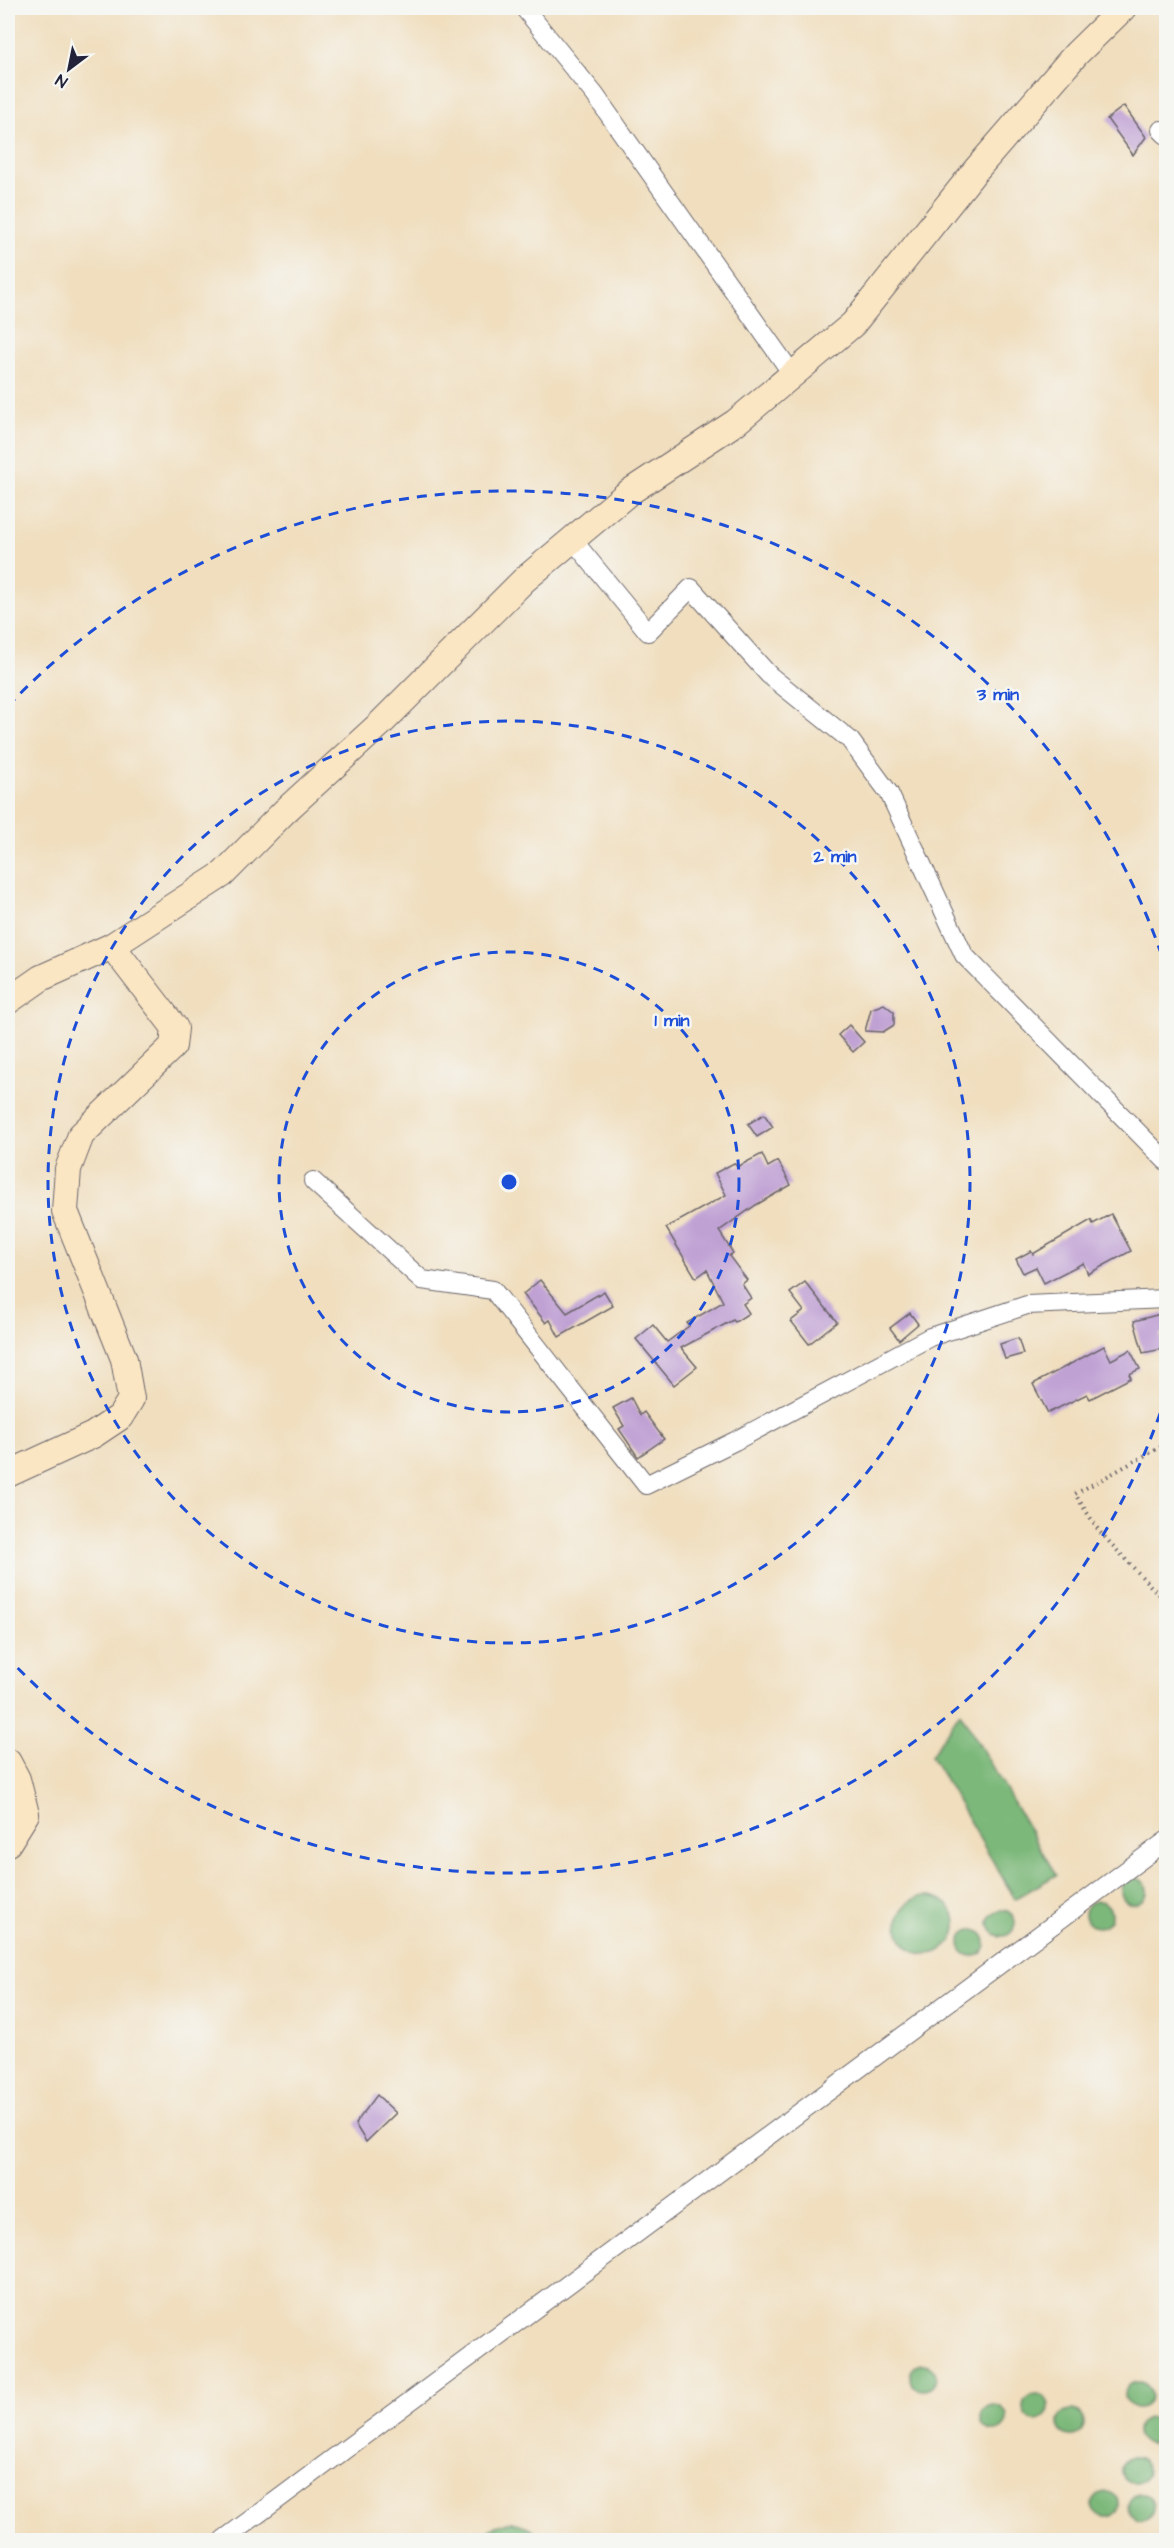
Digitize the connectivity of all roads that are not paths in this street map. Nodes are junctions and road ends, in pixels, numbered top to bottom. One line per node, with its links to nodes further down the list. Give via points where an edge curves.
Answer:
1 (524, 8): 3 (street, via 595,95)
2 (1123, 8): 3 (street, via 1076,54 975,171 853,324)
3 (793, 375): 4 (street, via 736,422 628,493)
4 (572, 540): 5 (street, via 524,579 223,874); 7 (street, via 648,632 691,588 769,675 850,740 889,793 964,955)
5 (112, 946): 6 (street, via 41,978); 10 (street, via 175,1028 172,1046 81,1135 68,1169 65,1210 124,1359 131,1399 120,1417 93,1435)
6 (8, 1001)
7 (1167, 1161)
8 (312, 1180): 9 (street, via 422,1280 493,1290 646,1485 930,1337 1027,1305)
9 (1167, 1299)
10 (8, 1474)
11 (8, 1762): 13 (street, via 26,1814)
12 (1167, 1841): 14 (street)
13 (8, 1843)
14 (223, 2541)

